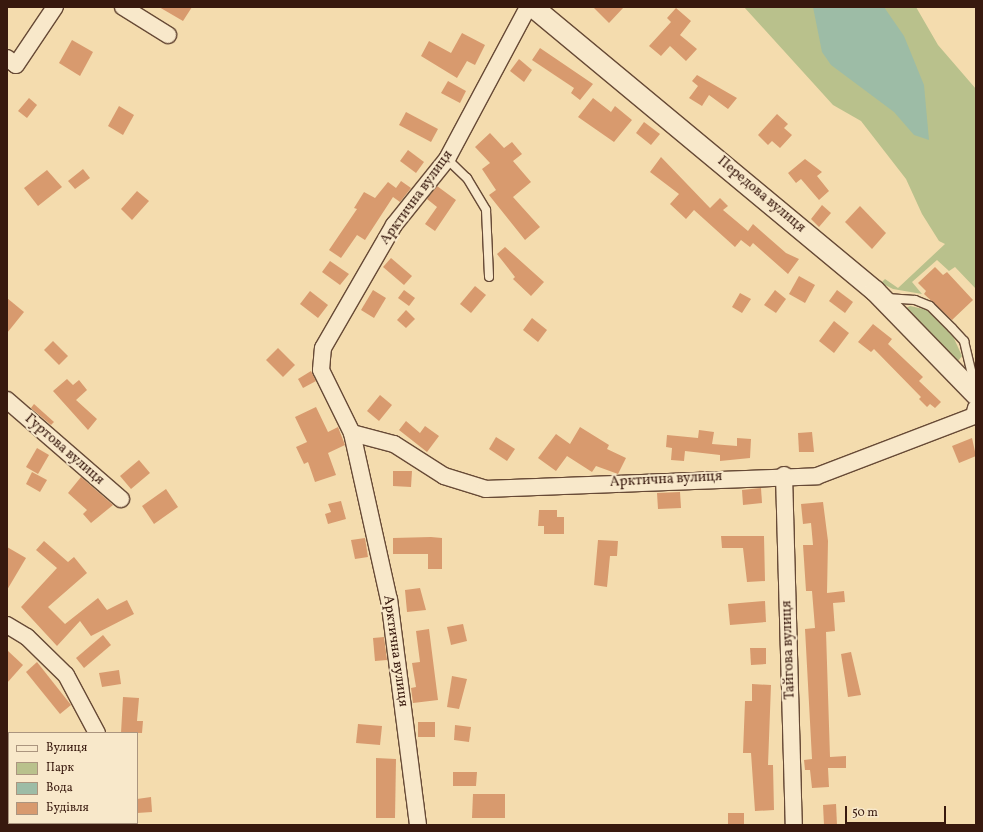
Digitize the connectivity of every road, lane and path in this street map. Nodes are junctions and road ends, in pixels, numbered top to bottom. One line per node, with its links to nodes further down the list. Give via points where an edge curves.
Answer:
1 (55, 7): 6 (street, via 16,64)
2 (123, 7): 5 (street)
3 (528, 7): 7 (street, Арктична вулиця)
4 (533, 7): 9 (street, Передова вулиця)
5 (168, 35)
6 (7, 58)
7 (448, 158): 8 (lane, via 467,178 486,210); 14 (street, Арктична вулиця, via 394,225 323,348 321,370)
8 (489, 277)
9 (881, 298): 10 (lane, via 915,300 930,306 964,341); 11 (street, Передова вулиця)
10 (976, 390)
11 (976, 396)
12 (7, 400): 16 (street, Гуртова вулиця)
13 (976, 408): 15 (street, Арктична вулиця, via 974,416 887,452 817,476)
14 (352, 432): 15 (street, Арктична вулиця, via 394,444 444,476 486,489); 19 (street, Арктична вулиця, via 389,600)
15 (784, 475): 20 (street, Тайгова вулиця)
16 (121, 499)
17 (7, 625): 18 (street, via 27,637 66,675)
18 (96, 732)
19 (418, 825)
20 (794, 825)

